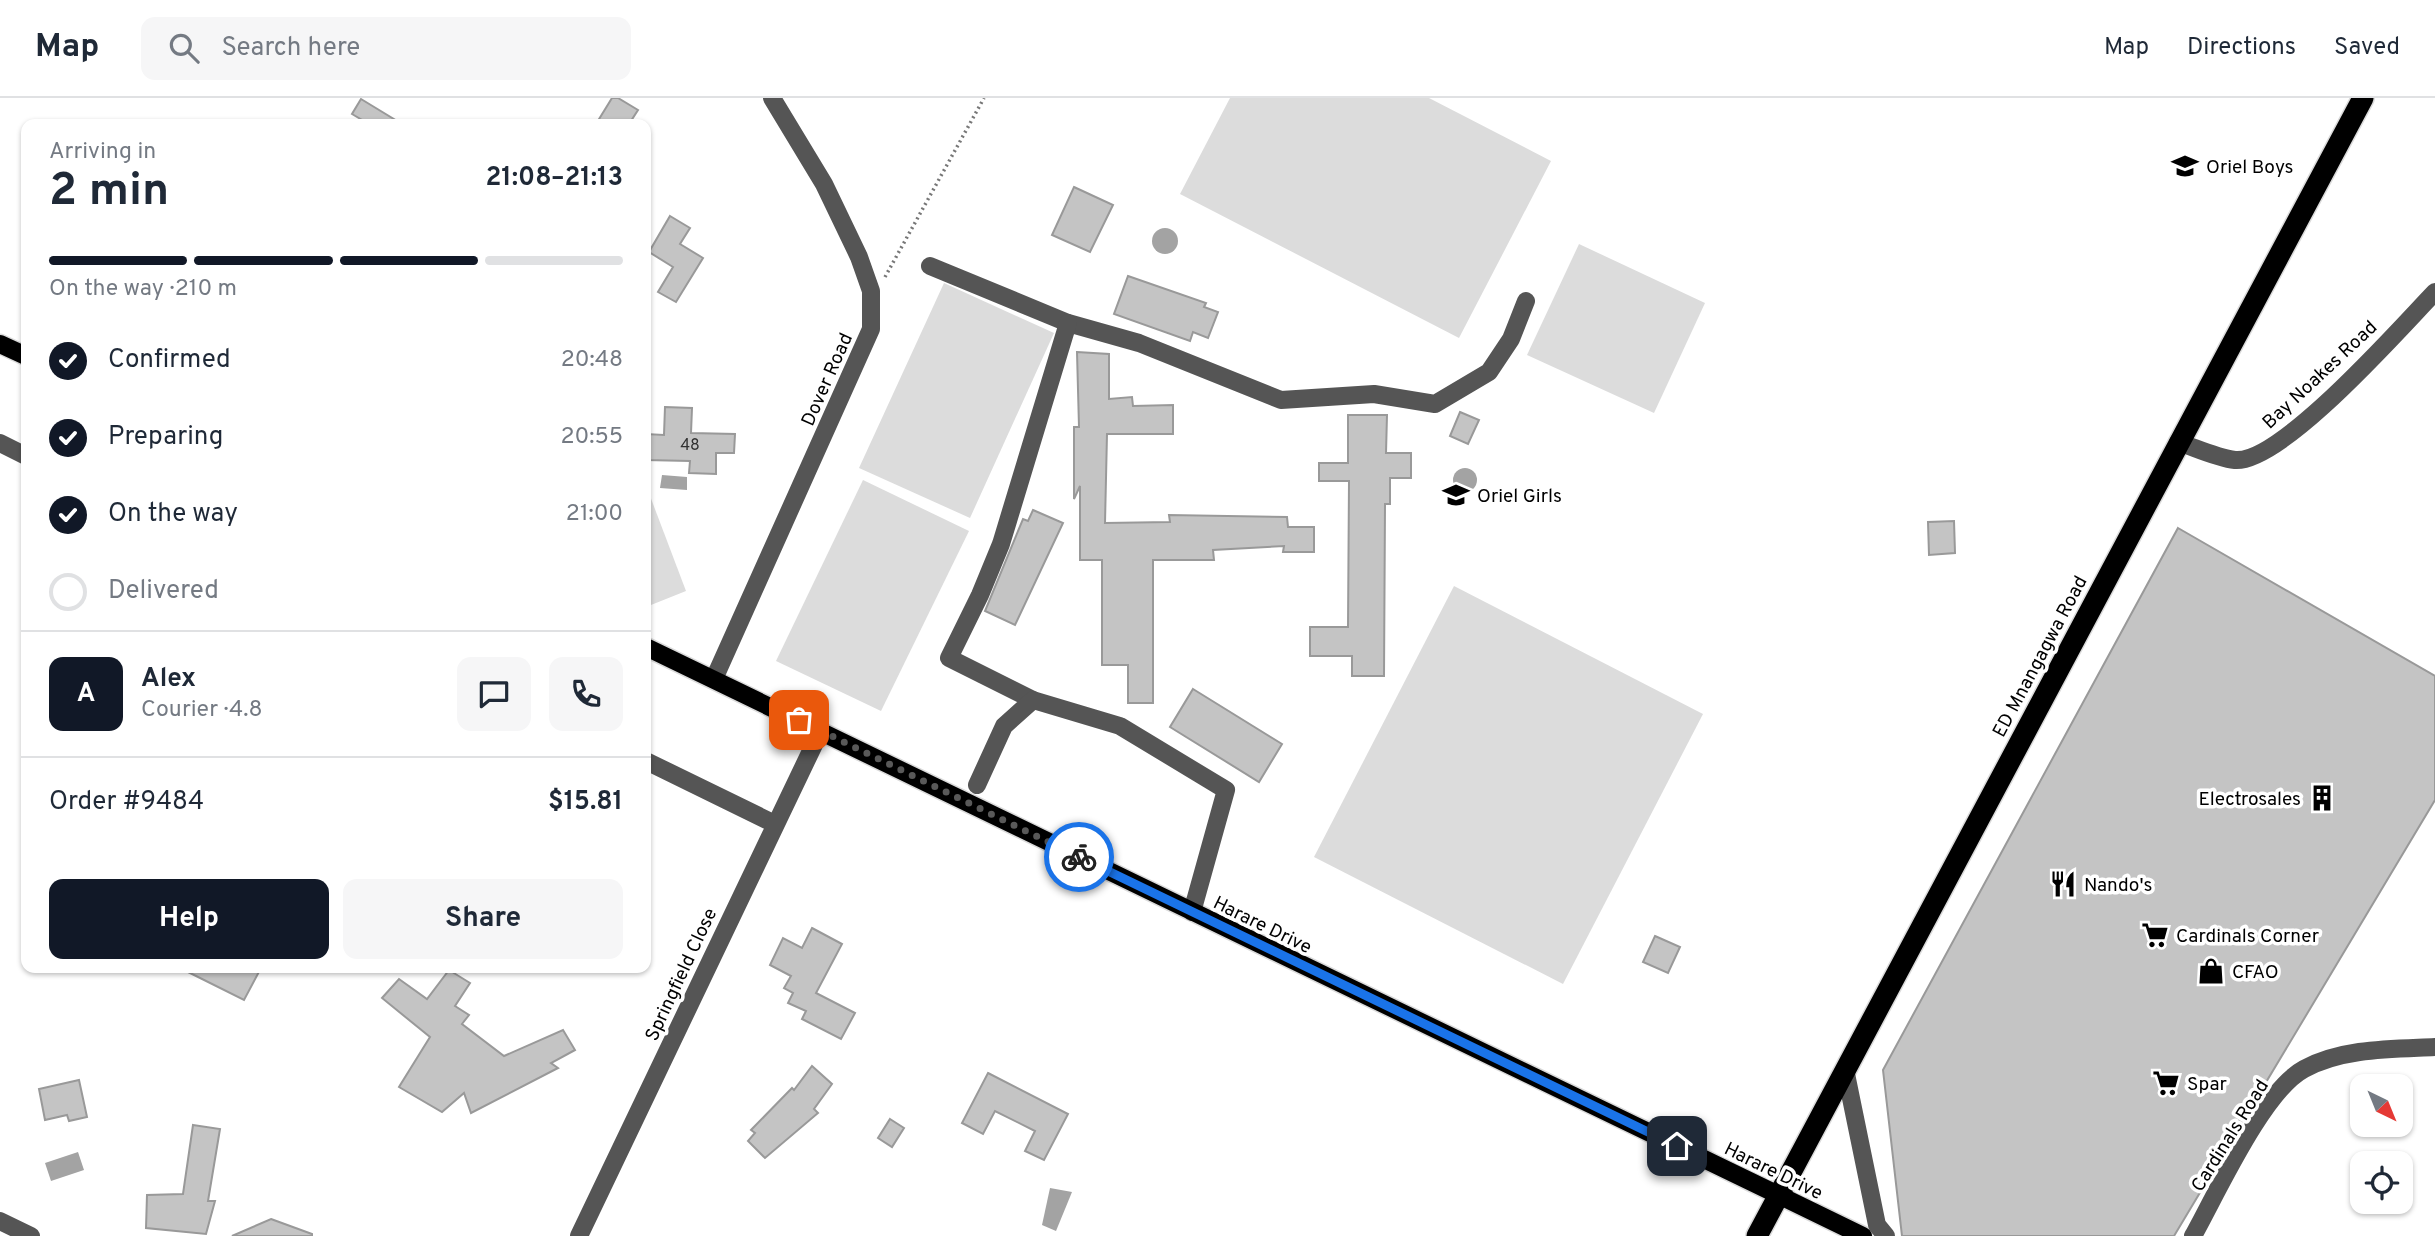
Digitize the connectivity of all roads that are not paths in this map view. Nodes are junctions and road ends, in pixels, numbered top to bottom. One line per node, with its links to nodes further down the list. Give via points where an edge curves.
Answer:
1 (772, 98): 13 (street, Dover Road, via 859,257 871,290 871,329)
2 (2363, 98): 9 (highway, ED Mnangagwa Road)
3 (930, 266): 6 (street)
4 (2435, 292): 9 (street, Bay Noakes Road, via 2329,399 2262,454 2236,460)
5 (1526, 301): 6 (street, via 1511,338 1489,372 1436,404 1374,394 1281,400 1139,343)
6 (1068, 323): 14 (street, via 1001,544 949,658)
7 (0, 344): 8 (main road)
8 (21, 354)
9 (2178, 442): 21 (highway, ED Mnangagwa Road)
10 (0, 443): 11 (street)
11 (21, 454)
12 (651, 649): 13 (main road, Harare Drive)
13 (714, 679): 15 (main road, Harare Drive)
14 (1033, 700): 17 (street, via 1004,726); 19 (street, via 1120,726 1226,790)
15 (821, 730): 18 (street, Springfield Close); 19 (main road, Harare Drive)
16 (651, 763): 18 (street)
17 (977, 785)
18 (775, 824): 25 (street, Springfield Close)
19 (1192, 912): 22 (main road, Harare Drive)
20 (2435, 1047): 29 (street, Cardinals Road, via 2346,1055 2318,1062 2288,1080 2233,1162)
21 (1845, 1069): 22 (highway, ED Mnangagwa Road); 28 (street, via 1877,1225)
22 (1777, 1195): 26 (highway, ED Mnangagwa Road); 27 (main road, Harare Drive)
23 (0, 1221): 24 (street)
24 (30, 1236)
25 (579, 1236)
26 (1757, 1236)
27 (1863, 1236)
28 (1886, 1236)
29 (2193, 1236)

